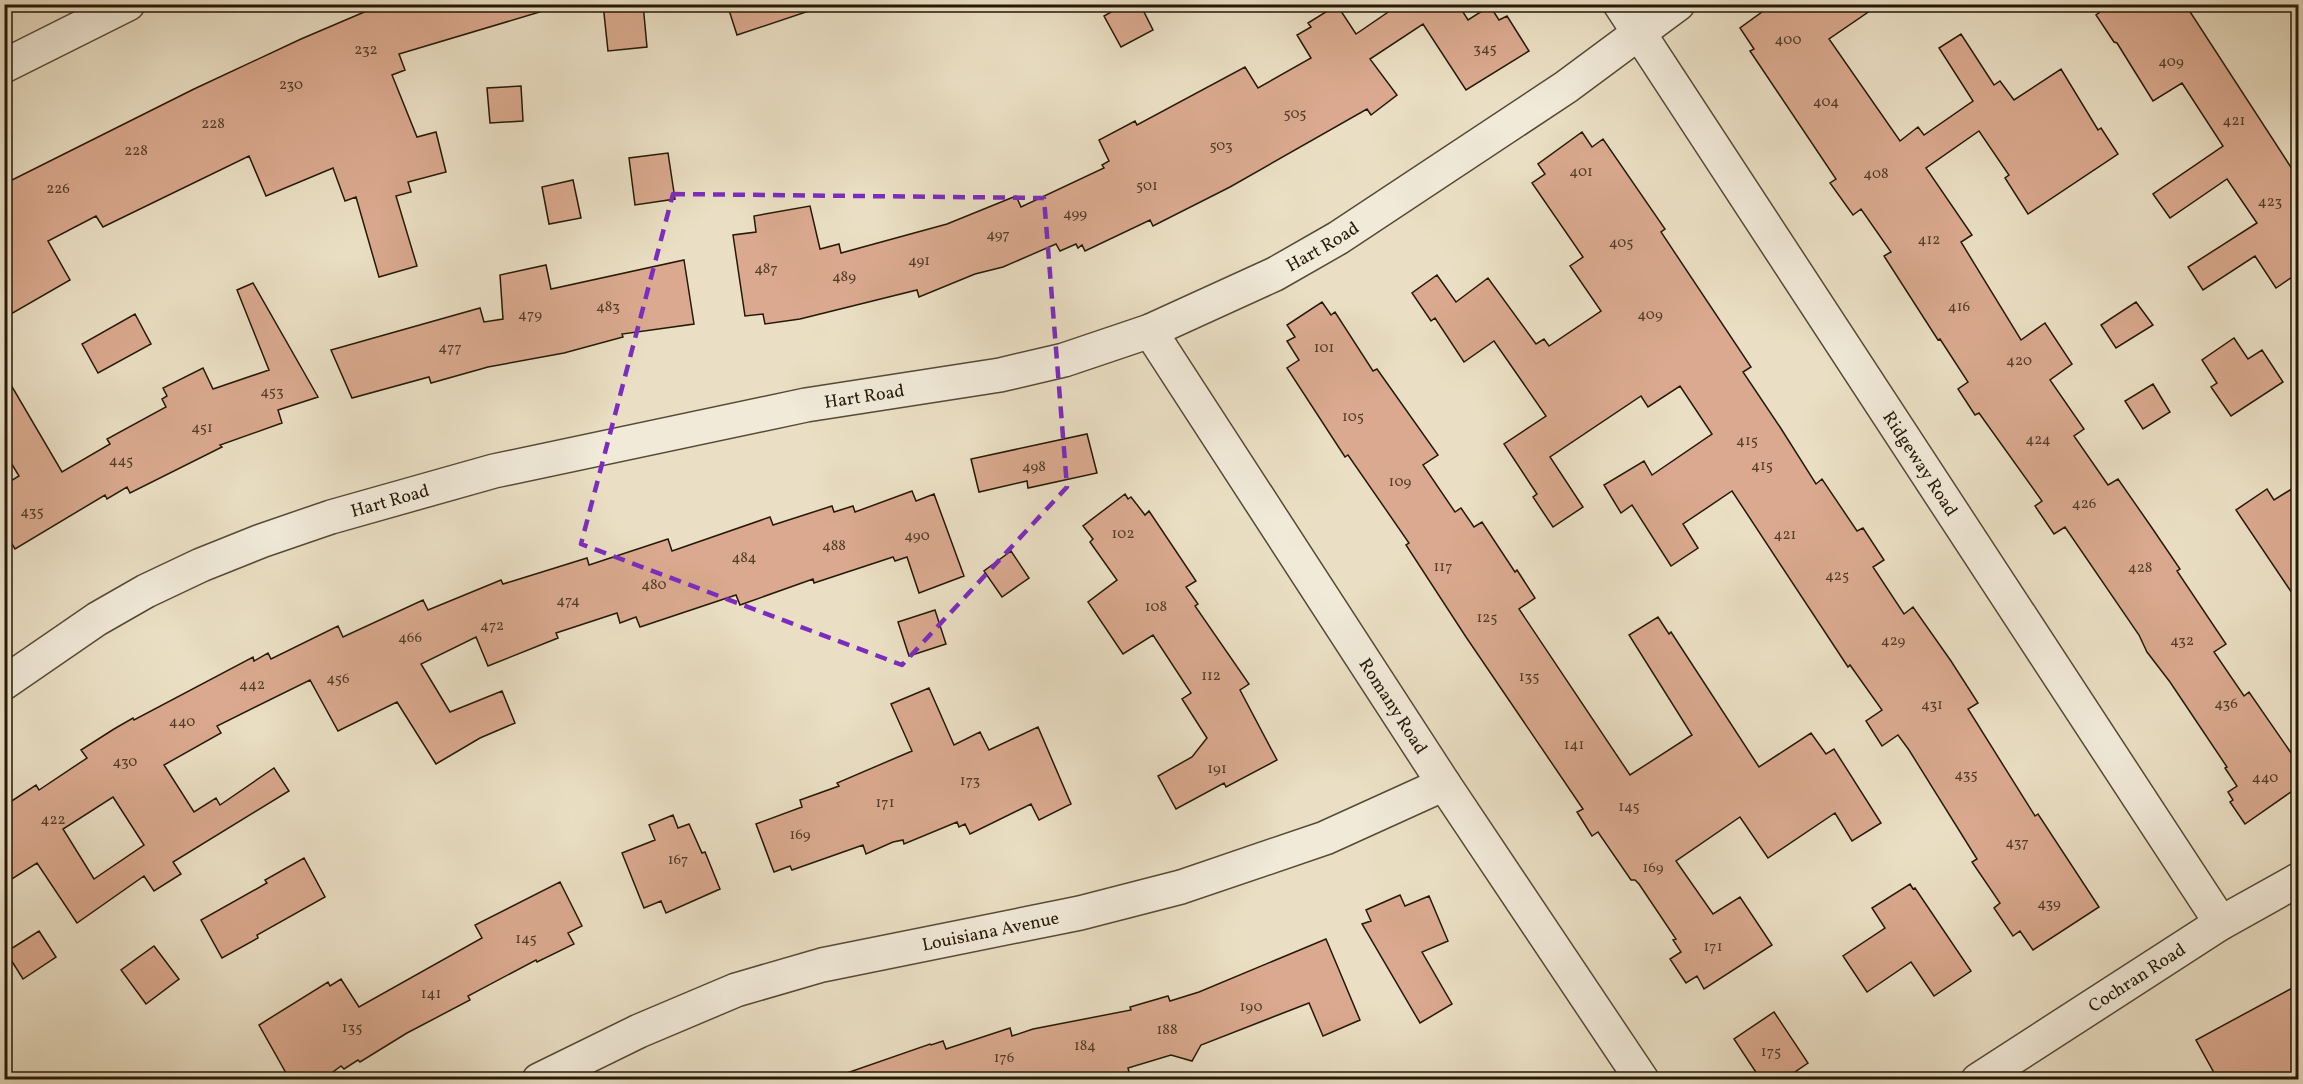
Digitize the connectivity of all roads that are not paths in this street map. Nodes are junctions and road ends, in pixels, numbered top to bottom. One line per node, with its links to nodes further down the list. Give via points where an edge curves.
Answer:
1 (128, 4): 5 (street)
2 (1620, 4): 4 (street, Ridgeway Road)
3 (1678, 4): 4 (street, Hart Road)
4 (1638, 32): 6 (street, Hart Road, via 1566,87 1338,238 1275,274); 10 (street, Ridgeway Road)
5 (4, 66)
6 (1150, 331): 7 (street, Hart Road, via 1064,360 1000,375 806,405 494,471 330,517 201,565 146,591); 8 (street, Romany Road)
7 (4, 683)
8 (1444, 784): 11 (street, Louisiana Avenue, via 1325,838 1181,886 1080,913 822,965 736,990 639,1031); 12 (street, Romany Road)
9 (2298, 880): 10 (street, Cochran Road)
10 (2220, 923): 13 (street, Cochran Road)
11 (539, 1080)
12 (1642, 1080)
13 (1978, 1080)

